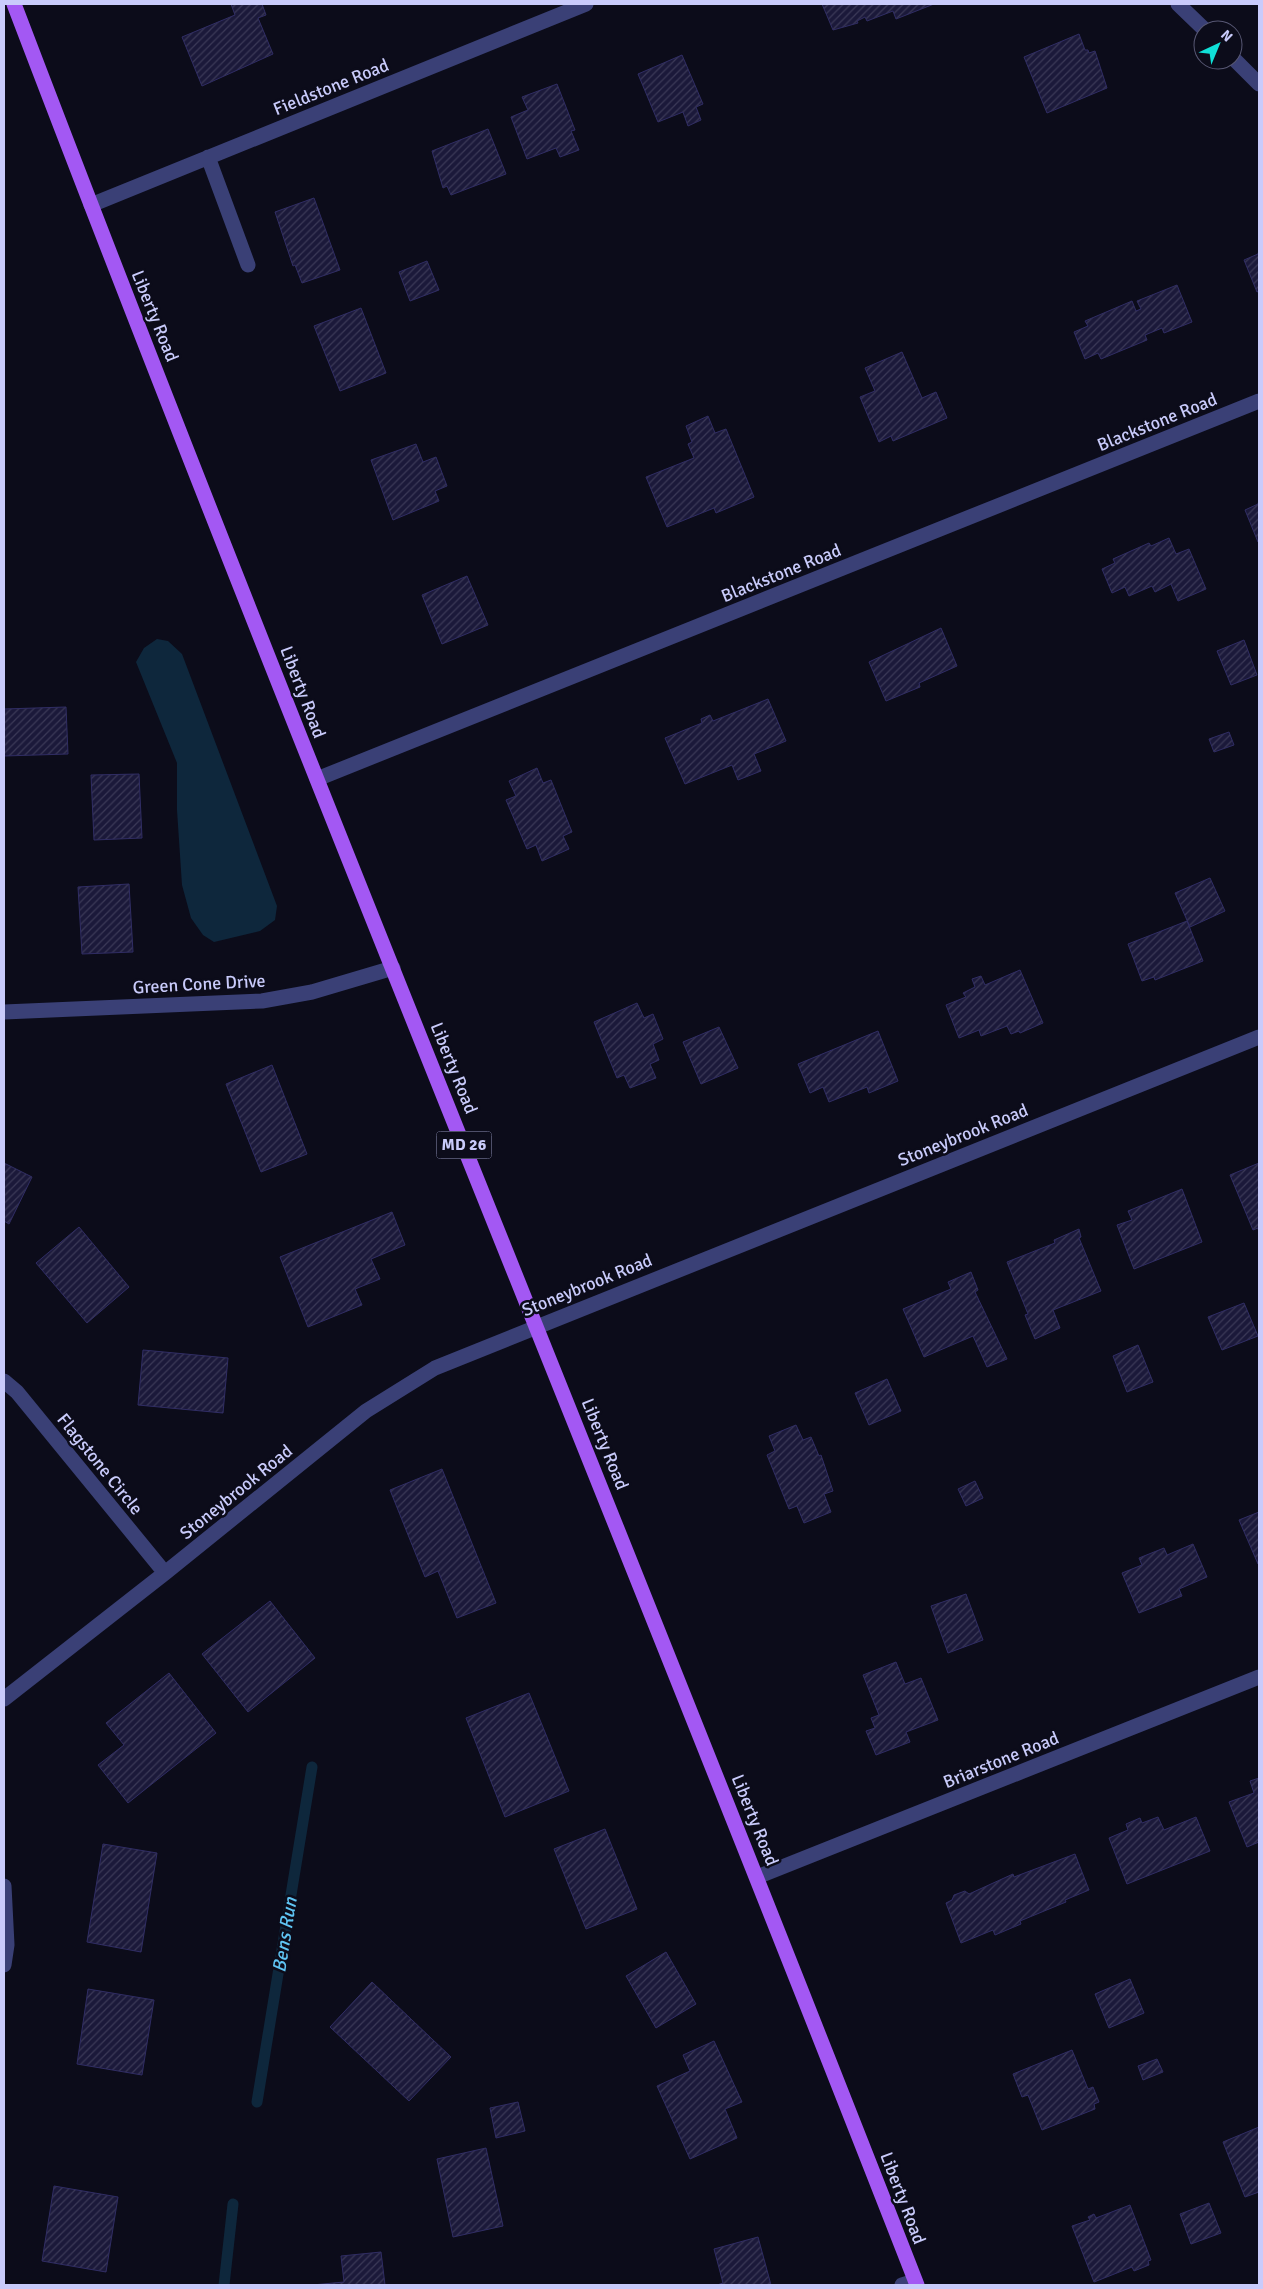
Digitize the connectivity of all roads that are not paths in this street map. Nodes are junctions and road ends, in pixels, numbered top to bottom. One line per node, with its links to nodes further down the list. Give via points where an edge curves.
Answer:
1 (14, 4): 8 (main road, Liberty Road / MD 26)
2 (586, 4): 7 (street, Fieldstone Road)
3 (1178, 4): 4 (street)
4 (1195, 20)
5 (1243, 68): 6 (street)
6 (1259, 84)
7 (208, 157): 8 (street, Fieldstone Road); 9 (street)
8 (91, 205): 11 (main road, Liberty Road / MD 26)
9 (248, 265)
10 (1259, 401): 11 (street, Blackstone Road)
11 (317, 779): 12 (main road, Liberty Road / MD 26)
12 (393, 968): 13 (street, Green Cone Drive, via 312,992 262,1001); 15 (main road, Liberty Road / MD 26)
13 (4, 1012)
14 (1259, 1037): 15 (street, Stoneybrook Road)
15 (537, 1326): 17 (street, Stoneybrook Road, via 435,1368 366,1411); 20 (main road, Liberty Road / MD 26)
16 (4, 1381): 17 (street, Flagstone Circle, via 17,1392)
17 (165, 1573): 19 (street, Stoneybrook Road)
18 (1259, 1677): 20 (street, Briarstone Road)
19 (4, 1699)
20 (758, 1877): 23 (main road, Liberty Road / MD 26)
21 (4, 1886): 22 (street, via 7,1945)
22 (4, 1965)
23 (911, 2284)

